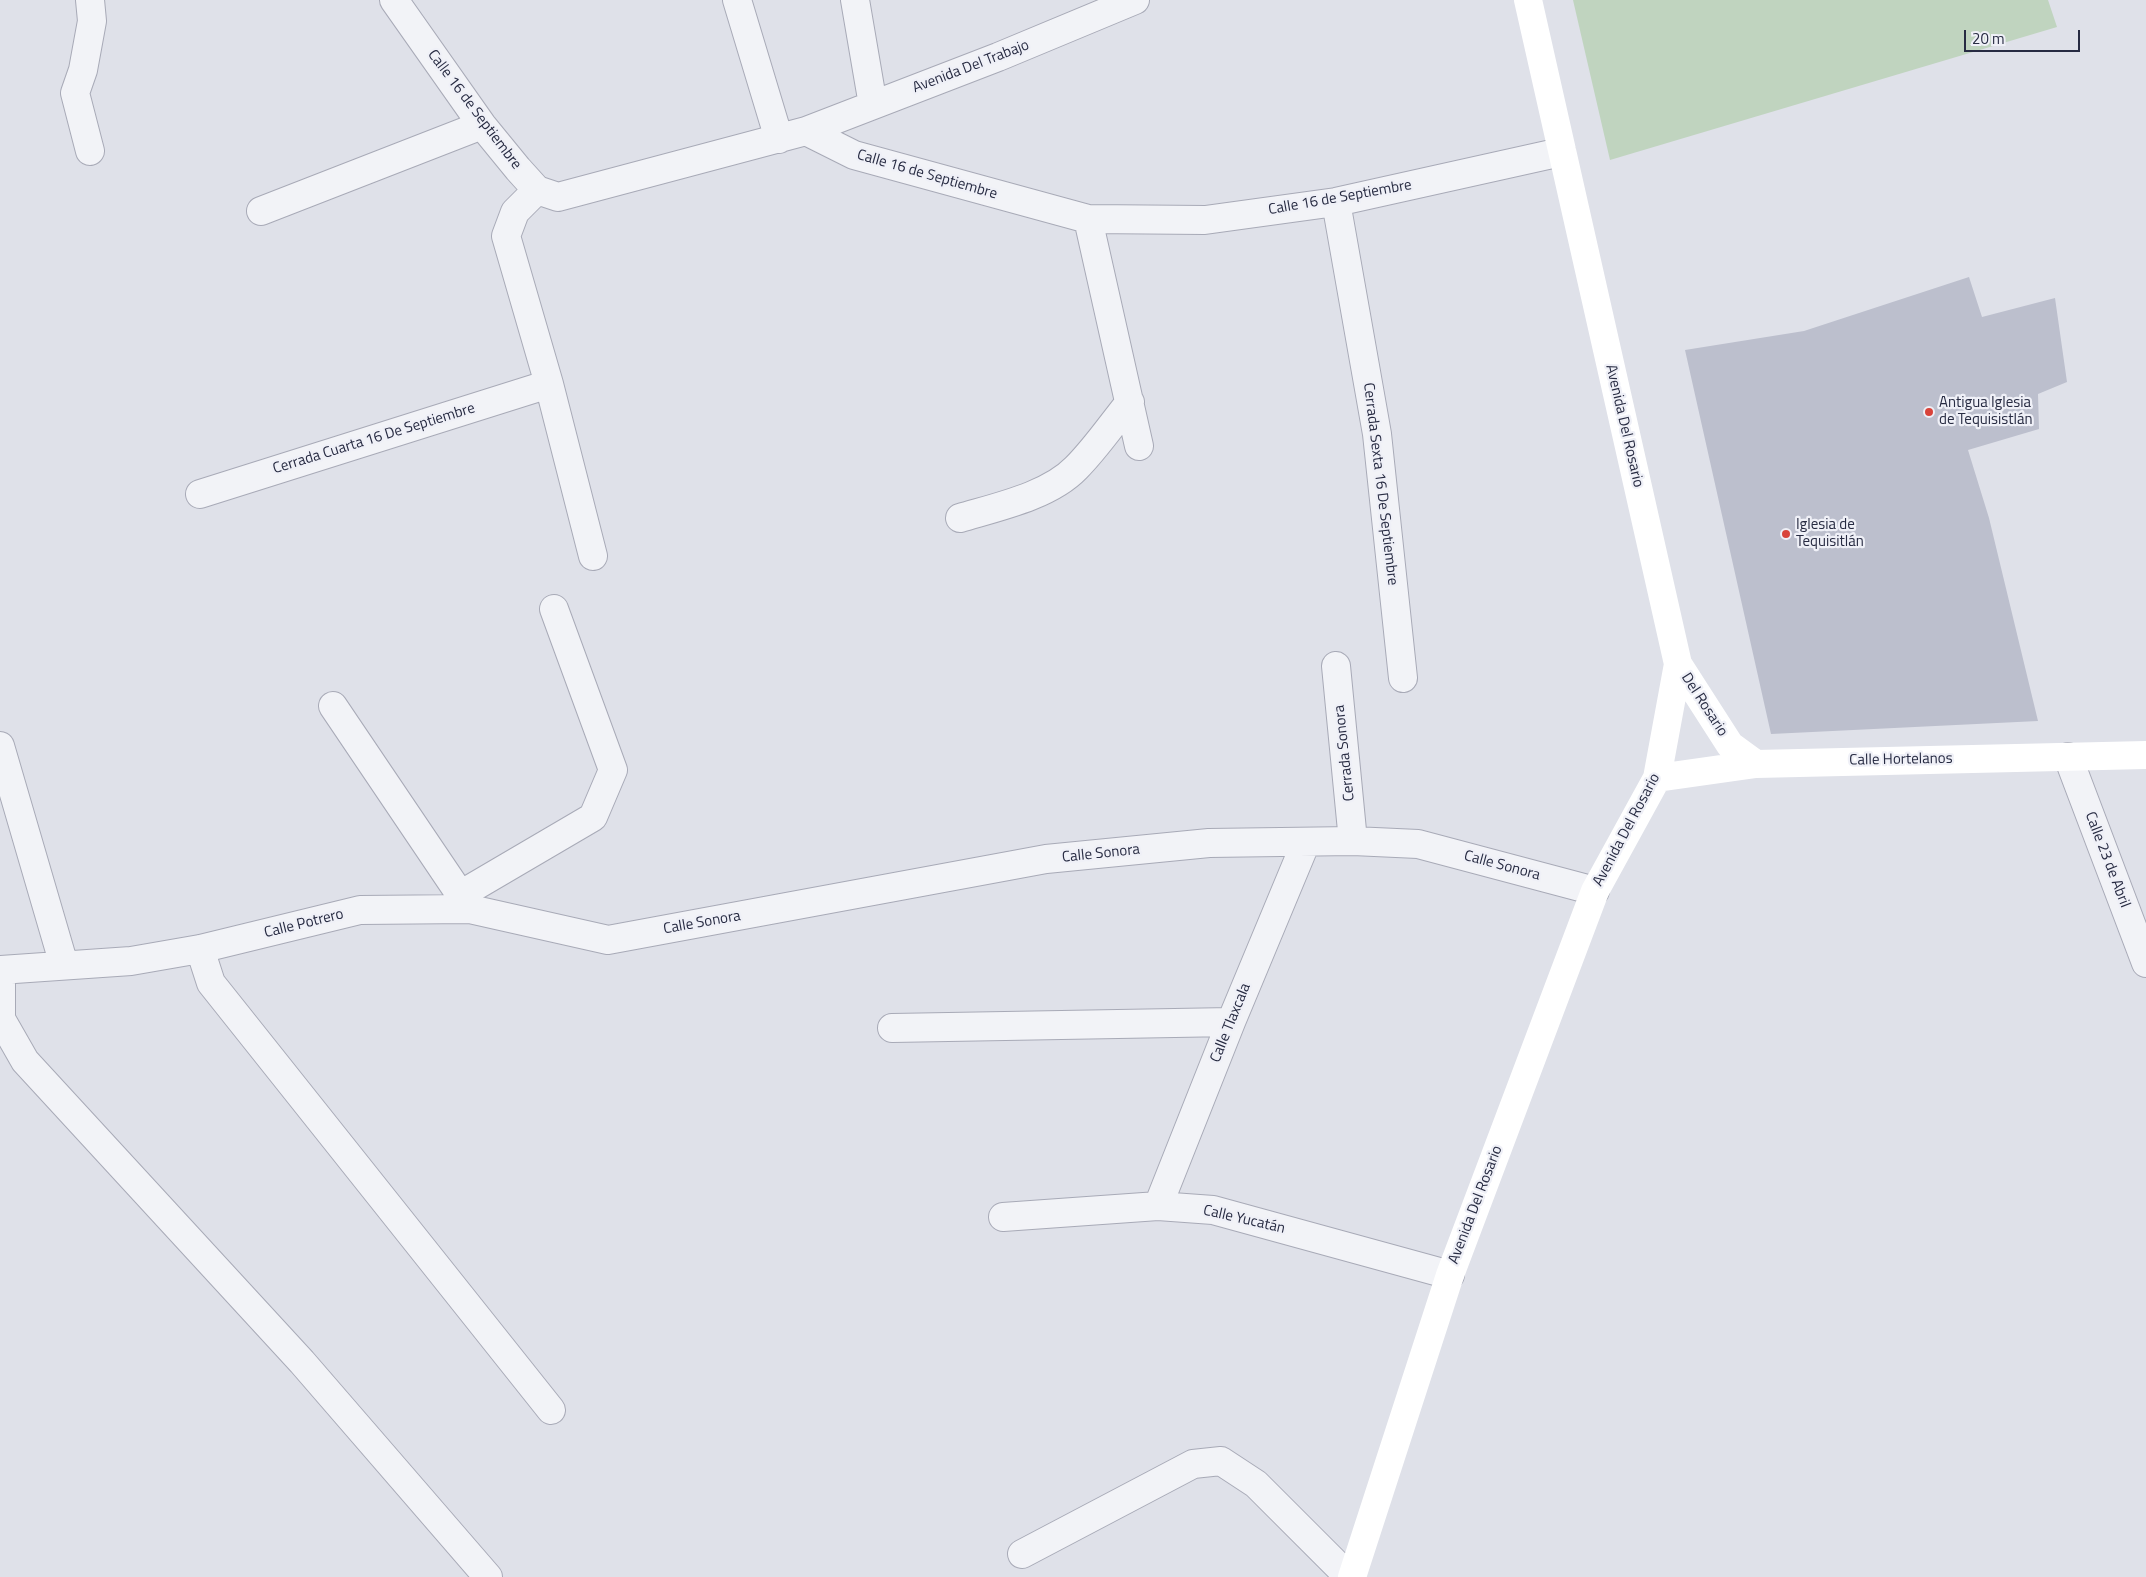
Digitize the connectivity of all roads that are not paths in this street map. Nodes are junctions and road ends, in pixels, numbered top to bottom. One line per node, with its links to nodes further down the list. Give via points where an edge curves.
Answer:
1 (90, 0): 11 (street, via 92,21 83,70 75,93)
2 (394, 0): 8 (street, Calle 16 de Septiembre)
3 (737, 0): 10 (street)
4 (855, 0): 7 (street)
5 (1135, 0): 7 (street, Avenida Del Trabajo)
6 (1528, 0): 12 (main road, Avenida Del Rosario)
7 (873, 105): 9 (street, Avenida Del Trabajo)
8 (482, 125): 13 (street, Calle 16 de Septiembre); 15 (street)
9 (806, 131): 10 (street); 16 (street, Calle 16 de Septiembre, via 854,155)
10 (779, 139): 13 (street, via 558,196)
11 (90, 151)
12 (1561, 152): 14 (street, Calle 16 de Septiembre); 24 (main road, Avenida Del Rosario)
13 (537, 190): 17 (street, via 515,212 506,236)
14 (1336, 202): 16 (street, Calle 16 de Septiembre, via 1205,220); 26 (street, Cerrada Sexta 16 De Septiembre, via 1377,434)
15 (261, 211)
16 (1088, 219): 18 (street)
17 (549, 384): 20 (street, Cerrada Cuarta 16 De Septiembre); 22 (street)
18 (1130, 402): 19 (street); 21 (street, via 1075,469 1047,488)
19 (1139, 446)
20 (200, 494)
21 (960, 518)
22 (593, 556)
23 (554, 609): 36 (street, via 613,770 593,817)
24 (1678, 664): 31 (main road, Del Rosario, via 1730,745); 32 (main road, Avenida Del Rosario)
25 (1336, 666): 33 (street, Cerrada Sonora)
26 (1403, 678)
27 (333, 706): 36 (street)
28 (0, 746): 40 (street)
29 (2146, 755): 30 (main road, Calle Hortelanos)
30 (2068, 757): 31 (main road, Calle Hortelanos); 39 (street, Calle 23 de Abril)
31 (1756, 764): 32 (main road, Calle Hortelanos)
32 (1658, 778): 35 (main road, Avenida Del Rosario)
33 (1353, 841): 34 (street, Calle Sonora); 35 (street, Calle Sonora, via 1418,844)
34 (1306, 842): 37 (street, Calle Sonora, via 1209,843 1046,859); 42 (street, Calle Tlaxcala)
35 (1595, 891): 46 (main road, Avenida Del Rosario)
36 (465, 902): 37 (street, Calle Potrero); 38 (street, Calle Potrero, via 360,910)
37 (608, 940)
38 (200, 949): 40 (street, Calle Potrero, via 130,962); 47 (street, via 211,983)
39 (2146, 963)
40 (64, 965): 41 (street, Calle Potrero)
41 (1, 970): 49 (street, via 1,1019 25,1061 302,1362)
42 (1231, 1022): 43 (street); 44 (street, Calle Tlaxcala)
43 (892, 1028)
44 (1158, 1206): 45 (street, Calle Yucatán); 46 (street, Calle Yucatán, via 1213,1210)
45 (1004, 1217)
46 (1450, 1275): 50 (main road, Avenida Del Rosario)
47 (551, 1410)
48 (1022, 1554): 50 (street, via 1193,1464 1221,1461 1256,1484)
49 (488, 1577)
50 (1351, 1577)

